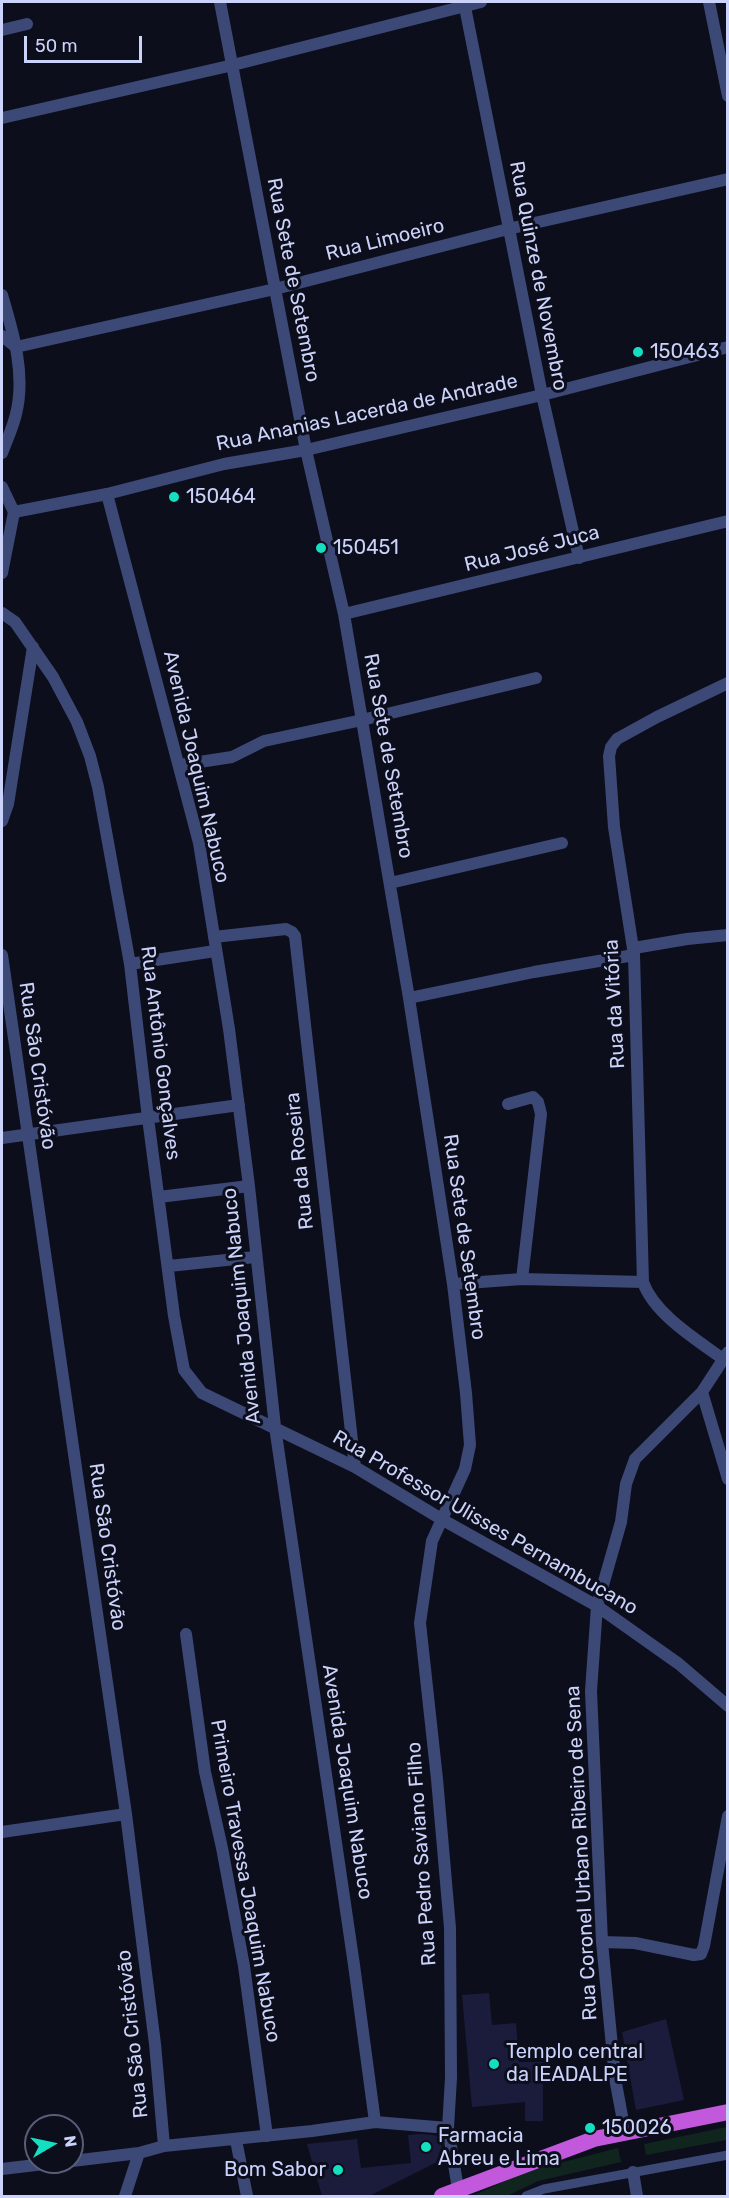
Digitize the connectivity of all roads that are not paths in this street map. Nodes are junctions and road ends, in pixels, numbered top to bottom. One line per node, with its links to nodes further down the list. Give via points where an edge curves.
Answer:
1 (220, 2): 7 (street, Rua Sete de Setembro)
2 (481, 2): 4 (street)
3 (709, 2): 8 (street)
4 (464, 4): 7 (street); 11 (street, Rua Quinze de Novembro)
5 (27, 24): 6 (street)
6 (2, 30)
7 (233, 65): 9 (street); 12 (street, Rua Sete de Setembro)
8 (728, 96)
9 (2, 118)
10 (728, 179): 11 (street, Rua Limoeiro)
11 (508, 229): 12 (street, Rua Limoeiro); 17 (street, Rua Quinze de Novembro)
12 (275, 289): 15 (street, Rua Limoeiro); 18 (street, Rua Sete de Setembro)
13 (2, 295): 15 (street)
14 (2, 336): 15 (street)
15 (16, 347): 19 (street, via 16,412)
16 (728, 347): 17 (street, Rua Ananias Lacerda de Andrade)
17 (542, 395): 18 (street, Rua Ananias Lacerda de Andrade); 24 (street, Rua Quinze de Novembro)
18 (306, 450): 21 (street, Rua Ananias Lacerda de Andrade, via 224,464); 27 (street, Rua Sete de Setembro)
19 (2, 453)
20 (2, 487): 22 (street)
21 (107, 494): 22 (street, Rua Ananias Lacerda de Andrade); 34 (street, Avenida Joaquim Nabuco)
22 (14, 512): 25 (street)
23 (728, 521): 24 (street, Rua José Juca)
24 (579, 558): 27 (street, Rua José Juca)
25 (2, 573)
26 (2, 613): 28 (street, Rua Antônio Gonçalves, via 15,622)
27 (345, 614): 31 (street, Rua Sete de Setembro)
28 (33, 647): 33 (street); 43 (street, Rua Antônio Gonçalves, via 77,722 90,756)
29 (536, 678): 31 (street)
30 (728, 683): 41 (street, Rua da Vitória, via 657,717 611,747 614,827)
31 (362, 720): 34 (street, via 264,741 232,757); 37 (street, Rua Sete de Setembro)
32 (2, 756): 33 (street)
33 (14, 764): 35 (street)
34 (180, 765): 39 (street, Avenida Joaquim Nabuco, via 199,843)
35 (2, 821)
36 (562, 843): 37 (street)
37 (390, 883): 44 (street, Rua Sete de Setembro)
38 (728, 935): 41 (street)
39 (213, 937): 40 (street, Avenida Joaquim Nabuco); 60 (street, Rua da Roseira, via 286,929 295,936)
40 (215, 951): 43 (street); 46 (street, Avenida Joaquim Nabuco)
41 (634, 951): 44 (street); 55 (street, Rua da Vitória)
42 (2, 955): 48 (street, Rua São Cristóvão)
43 (130, 964): 47 (street, Rua Antônio Gonçalves)
44 (410, 998): 56 (street, Rua Sete de Setembro)
45 (508, 1104): 54 (street, via 533,1097 541,1114)
46 (239, 1105): 47 (street); 50 (street, Avenida Joaquim Nabuco)
47 (148, 1118): 48 (street); 51 (street, Rua Antônio Gonçalves)
48 (27, 1135): 49 (street); 66 (street, Rua São Cristóvão)
49 (2, 1138)
50 (249, 1186): 51 (street); 52 (street, Avenida Joaquim Nabuco)
51 (159, 1197): 53 (street, Rua Antônio Gonçalves)
52 (255, 1257): 53 (street); 59 (street, Avenida Joaquim Nabuco)
53 (169, 1266): 59 (street, Rua Antônio Gonçalves, via 184,1370 202,1393)
54 (522, 1279): 55 (street); 56 (street)
55 (643, 1282): 57 (street, via 654,1303 684,1330)
56 (453, 1284): 62 (street, Rua Sete de Setembro, via 470,1444 465,1468)
57 (725, 1356): 58 (street, Rua Coronel Urbano Ribeiro de Sena)
58 (702, 1392): 61 (street); 63 (street, Rua Coronel Urbano Ribeiro de Sena, via 635,1458)
59 (275, 1427): 60 (street, Rua Professor Ulisses Pernambucano); 71 (street, Avenida Joaquim Nabuco)
60 (355, 1467): 62 (street, Rua Professor Ulisses Pernambucano)
61 (728, 1479)
62 (443, 1520): 63 (street, Rua Professor Ulisses Pernambucano); 72 (street, Rua Pedro Saviano Filho, via 432,1541 420,1623 450,1928)
63 (597, 1606): 65 (street, Rua Professor Ulisses Pernambucano, via 679,1664); 69 (street, Rua Coronel Urbano Ribeiro de Sena, via 591,1691)
64 (186, 1634): 74 (street, Primeiro Travessa Joaquim Nabuco, via 205,1772 244,1966)
65 (728, 1706)
66 (126, 1814): 68 (street); 76 (street, Rua São Cristóvão)
67 (728, 1816): 69 (street, via 700,1954 635,1943)
68 (2, 1832)
69 (602, 1942): 73 (street, Rua Coronel Urbano Ribeiro de Sena, via 615,2078)
70 (728, 2112): 73 (highway)
71 (375, 2122): 72 (street); 74 (street)
72 (448, 2128): 83 (street, Rua Pedro Saviano Filho)
73 (625, 2132): 83 (highway, via 594,2139)
74 (267, 2136): 75 (street)
75 (236, 2140): 76 (street); 85 (street)
76 (164, 2146): 77 (street)
77 (139, 2153): 79 (street); 84 (street)
78 (728, 2155): 82 (lane)
79 (84, 2160)
80 (24, 2166): 81 (street)
81 (2, 2169)
82 (633, 2172): 87 (lane); 88 (street)
83 (458, 2189): 86 (highway)
84 (125, 2196)
85 (247, 2196)
86 (442, 2196)
87 (525, 2196)
88 (637, 2196)

